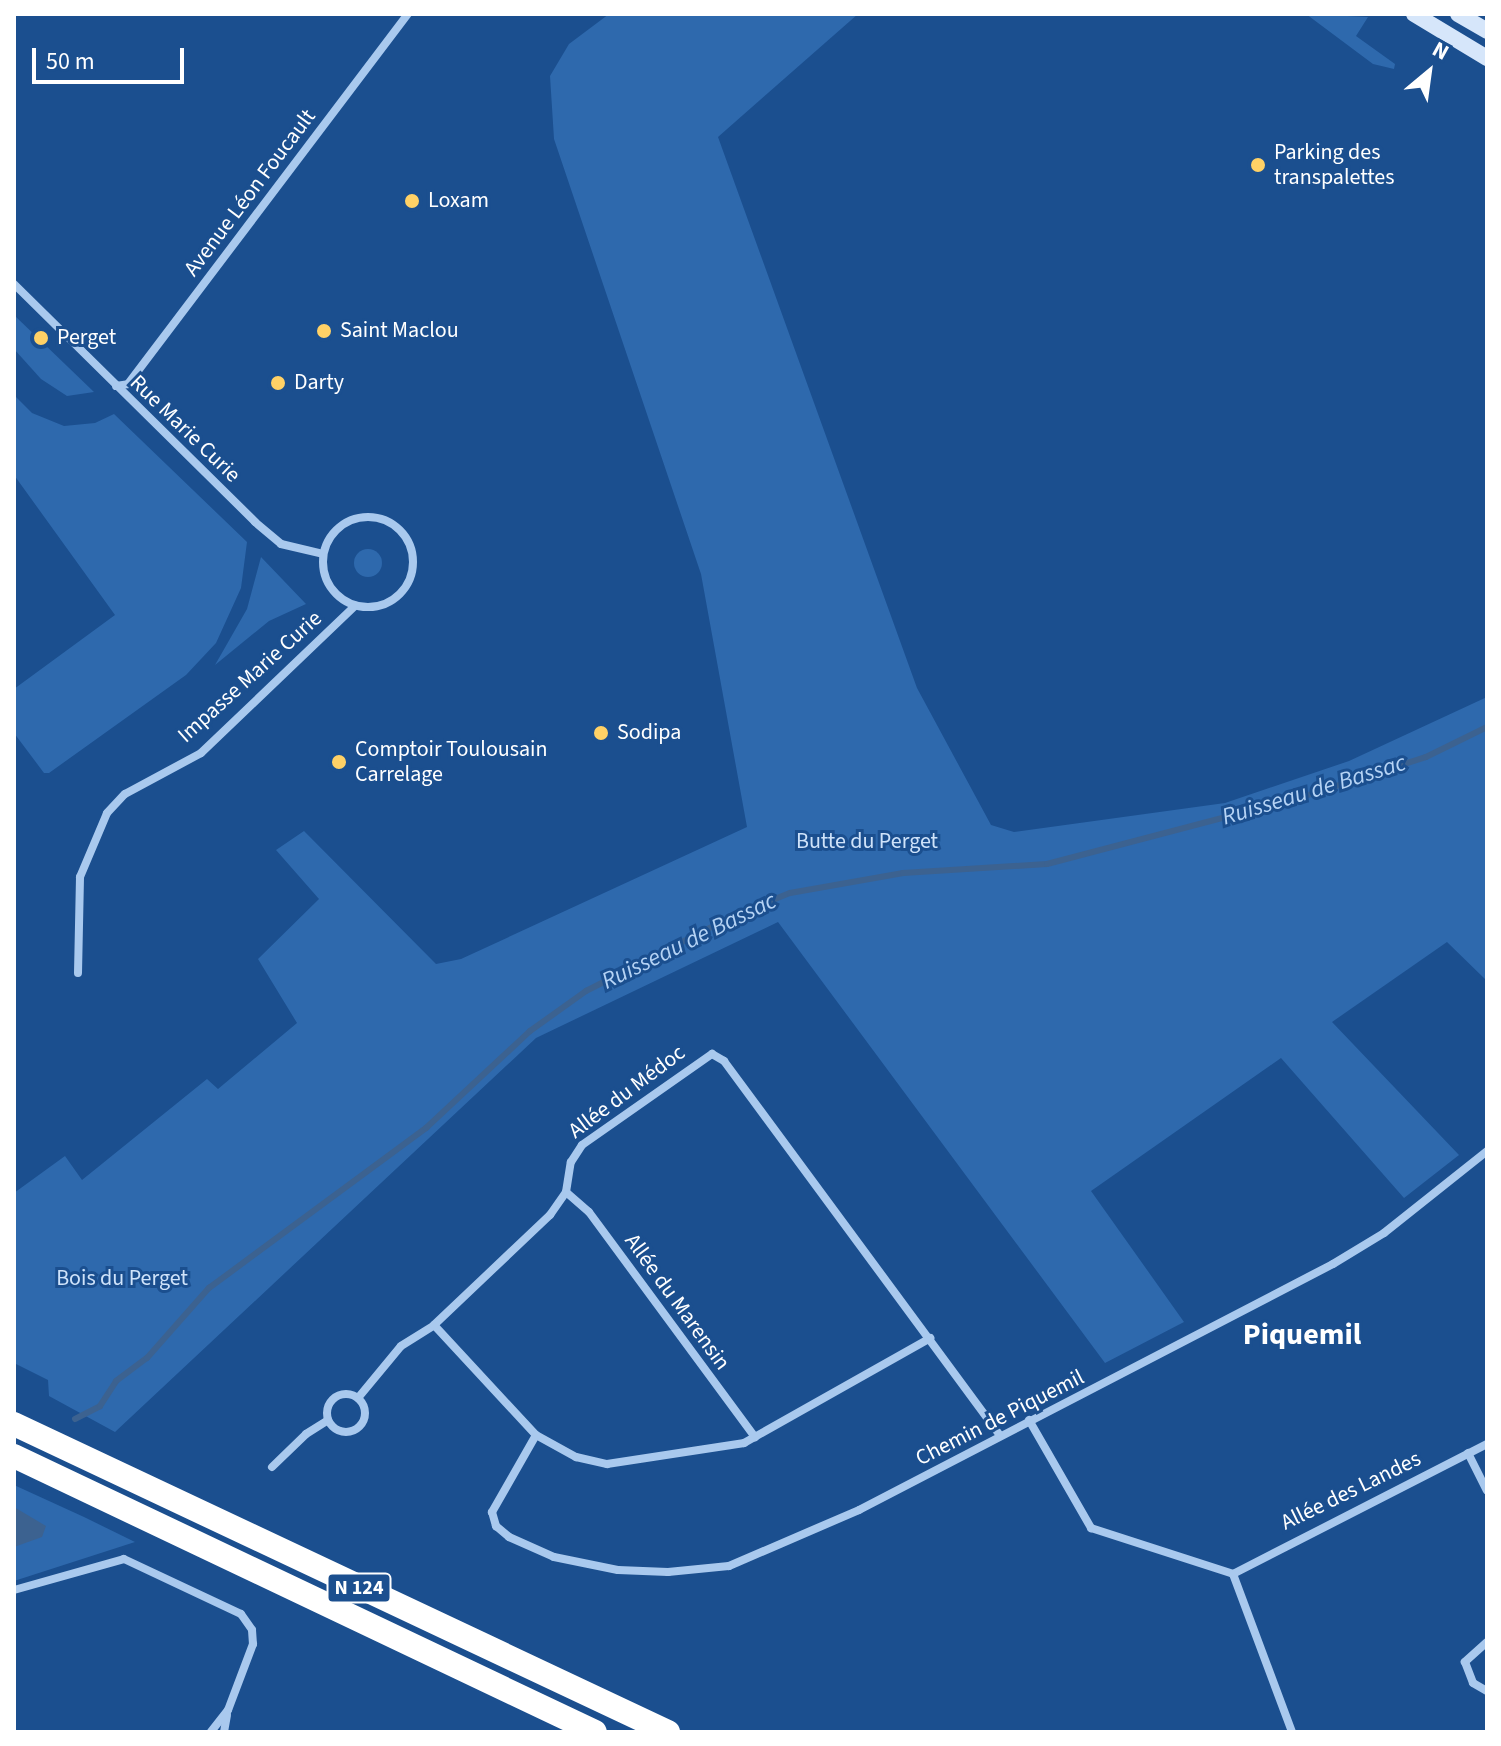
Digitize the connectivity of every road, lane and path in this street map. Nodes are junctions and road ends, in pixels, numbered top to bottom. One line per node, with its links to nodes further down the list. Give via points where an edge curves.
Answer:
1 (408, 14): 9 (street, Avenue Léon Foucault, via 128,384)
2 (1414, 14): 5 (street)
3 (1458, 14): 4 (street)
4 (1487, 31)
5 (1487, 58)
6 (14, 284): 8 (street, Rue Marie Curie)
7 (14, 292): 8 (street, Rue Marie Curie)
8 (34, 308): 9 (street, Rue Marie Curie)
9 (116, 386): 10 (street, Rue Marie Curie, via 281,544)
10 (323, 554): 11 (street, via 331,589); 11 (street, via 336,529 366,517 391,523 409,543 413,569 401,593 378,606)
11 (355, 606): 12 (street, Impasse Marie Curie, via 201,753 125,794 107,813 80,877)
12 (78, 973)
13 (1487, 1151): 19 (street, Chemin de Piquemil, via 1384,1233 1333,1264)
14 (566, 1192): 15 (street, Allée du Médoc, via 550,1215); 16 (street, Allée du Médoc, via 571,1162 582,1145 704,1056 717,1055); 23 (street, Allée du Marensin, via 589,1212)
15 (434, 1325): 17 (street, Allée du Médoc, via 401,1346); 21 (street)
16 (930, 1338): 22 (street, Allée du Médoc); 23 (street)
17 (358, 1398): 18 (street, Allée du Médoc, via 346,1393 332,1398); 18 (street, Allée du Médoc, via 365,1413 359,1427 345,1432)
18 (328, 1420): 27 (street, Allée du Médoc)
19 (1029, 1420): 22 (street, Chemin de Piquemil); 29 (street, via 1091,1528)
20 (14, 1421): 37 (highway, N 124)
21 (536, 1435): 22 (street, Chemin de Piquemil, via 497,1500 493,1522 509,1537 539,1551 641,1572 713,1570 780,1547); 23 (street, via 576,1457 607,1464 729,1447)
22 (1000, 1435)
23 (755, 1437)
24 (1487, 1444): 25 (street, Allée des Landes)
25 (1468, 1453): 28 (street); 29 (street, Allée des Landes)
26 (14, 1456): 36 (highway, N 124)
27 (272, 1467)
28 (1487, 1491)
29 (1233, 1574): 38 (street)
30 (14, 1590): 33 (street, via 124,1559 231,1608 247,1622 253,1638)
31 (1487, 1642): 32 (street, via 1465,1662 1469,1678)
32 (1487, 1691)
33 (228, 1710): 34 (street); 35 (street)
34 (211, 1732)
35 (224, 1732)
36 (595, 1732)
37 (668, 1732)
38 (1292, 1732)

